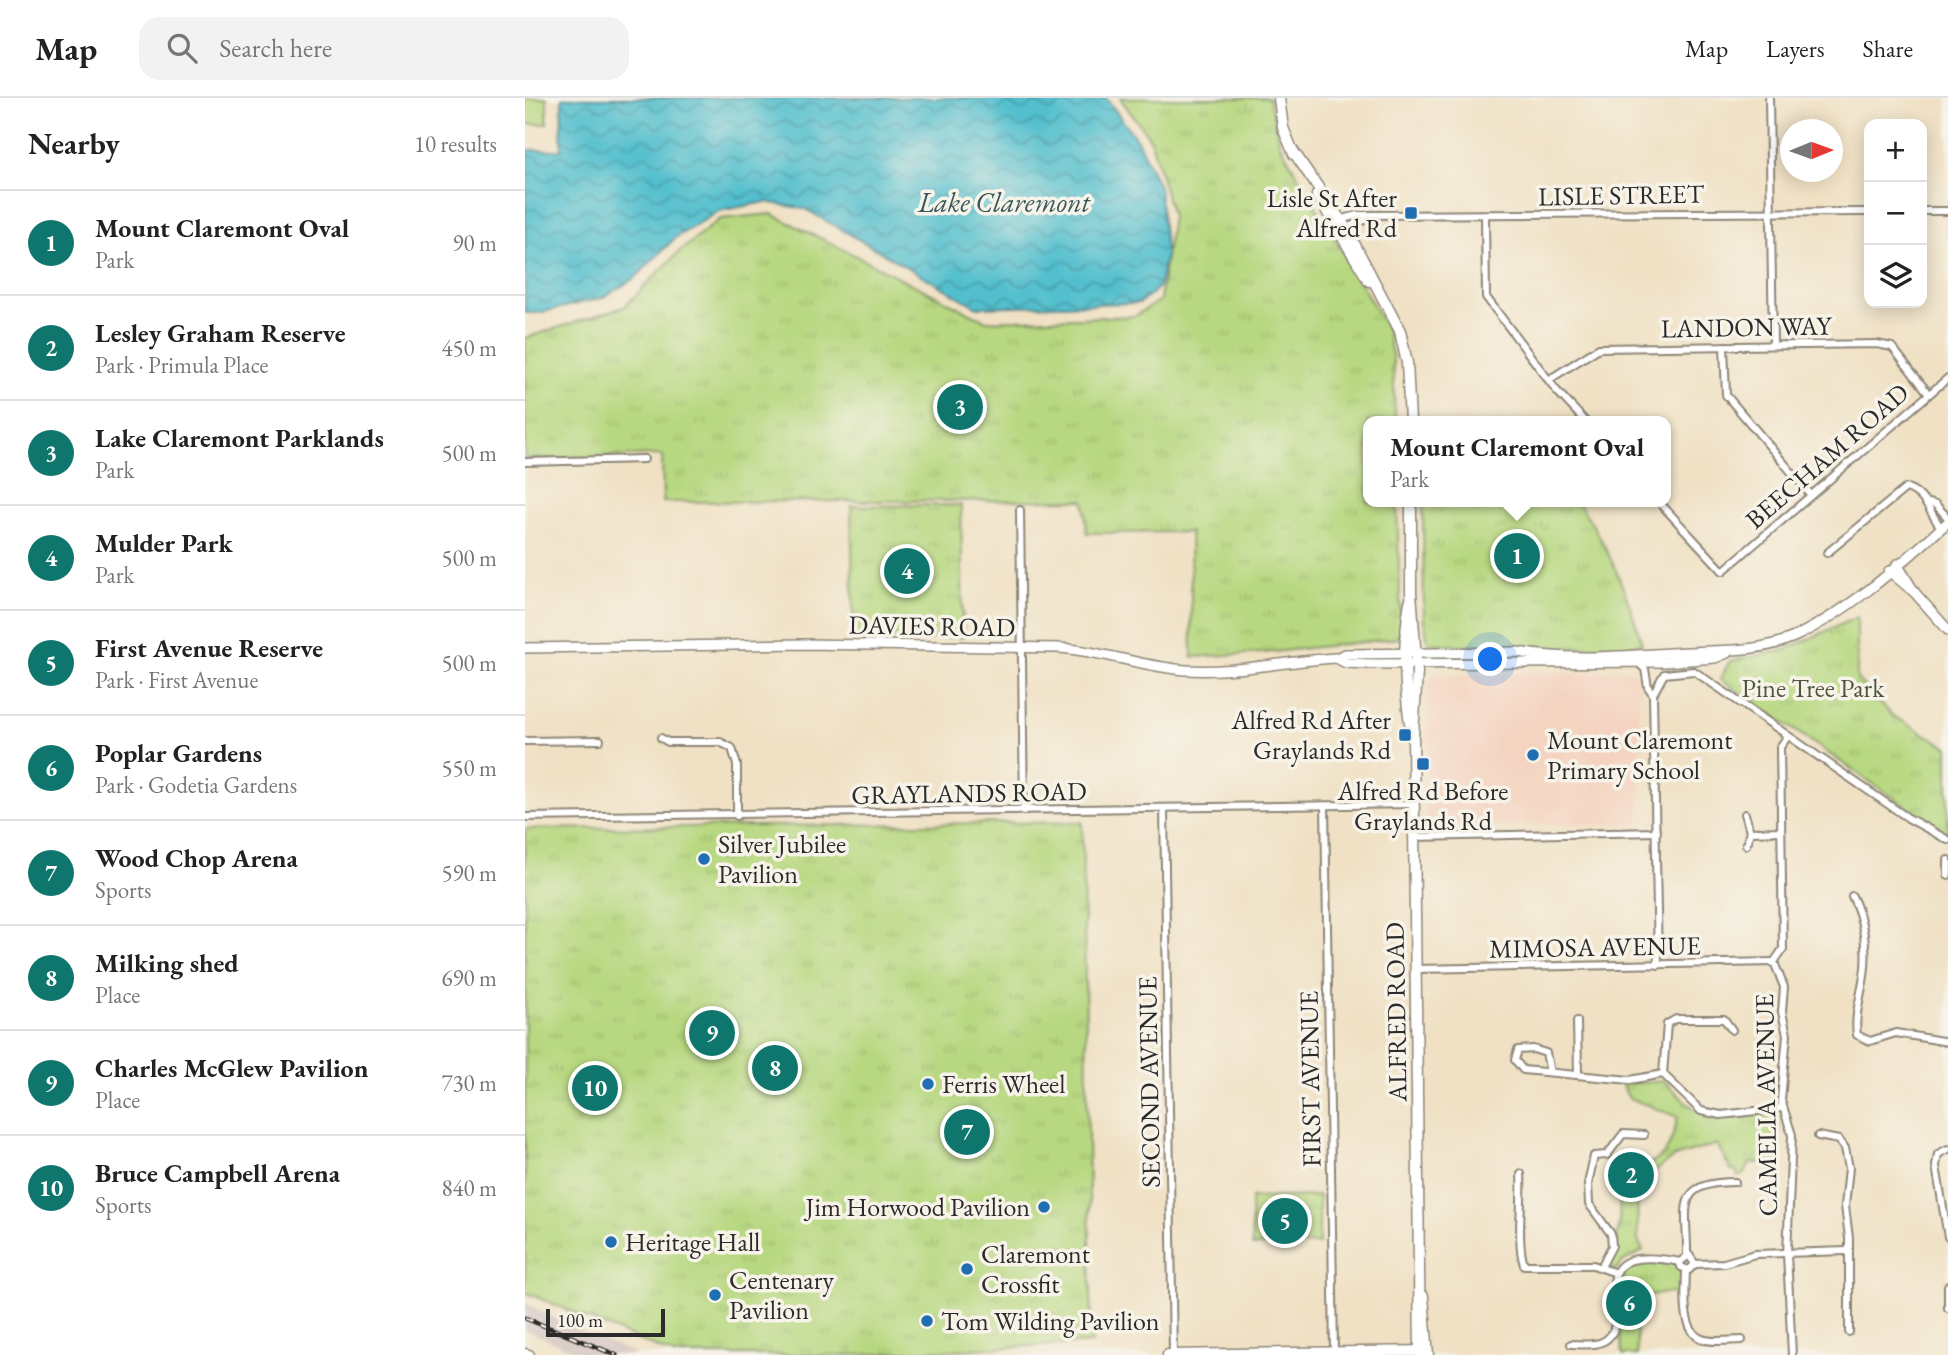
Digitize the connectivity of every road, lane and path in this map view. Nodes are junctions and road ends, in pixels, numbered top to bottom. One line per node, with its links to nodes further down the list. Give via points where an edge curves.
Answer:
1 (1279, 98): 8 (main road, via 1283,128 1293,151)
2 (1769, 98): 6 (street)
3 (1927, 211): 4 (street)
4 (1948, 211)
5 (1864, 212): 6 (street, LISLE STREET)
6 (1771, 213): 7 (street, LISLE STREET); 9 (street)
7 (1485, 216): 8 (street, LISLE STREET, via 1373,216); 12 (street, via 1486,297)
8 (1340, 226): 14 (main road, via 1400,331)
9 (1773, 345): 10 (street, LANDON WAY); 13 (street, LANDON WAY, via 1892,347)
10 (1724, 346): 12 (street, LANDON WAY, via 1599,348); 18 (street, via 1726,395)
11 (1948, 378): 13 (street, BEECHAM ROAD)
12 (1549, 379): 15 (street)
13 (1929, 394): 18 (street, BEECHAM ROAD)
14 (1410, 416)
15 (1581, 416)
16 (644, 459): 17 (street)
17 (525, 462)
18 (1811, 495): 21 (street, BEECHAM ROAD, via 1723,571)
19 (1925, 502): 23 (street); 23 (street, via 1936,505); 24 (street, via 1913,489 1903,488)
20 (1411, 507): 31 (main road, ALFRED ROAD)
21 (1664, 507)
22 (1020, 510): 30 (street)
23 (1946, 523): 25 (main road)
24 (1827, 552)
25 (1897, 564): 26 (main road); 27 (main road)
26 (1889, 571): 27 (main road); 33 (main road, via 1849,603 1792,637 1716,658)
27 (1915, 593): 28 (main road)
28 (1948, 630)
29 (525, 648): 30 (main road, DAVIES ROAD, via 804,644)
30 (1022, 648): 32 (main road, DAVIES ROAD, via 1088,650 1173,668 1213,671); 43 (street)
31 (1412, 652): 32 (main road, DAVIES ROAD); 33 (main road, DAVIES ROAD); 34 (main road, ALFRED ROAD)
32 (1336, 658): 34 (main road, DAVIES ROAD, via 1346,663)
33 (1631, 660): 34 (main road, DAVIES ROAD); 35 (street, via 1645,669)
34 (1412, 664): 40 (main road, ALFRED ROAD, via 1407,704 1413,736)
35 (1653, 694): 36 (street, via 1664,674 1694,671); 48 (street)
36 (1788, 737): 47 (street, CAMELIA AVENUE, via 1780,747); 51 (street)
37 (661, 738): 45 (street, via 668,742 720,742 732,748 737,765)
38 (600, 740): 39 (street)
39 (525, 741)
40 (1414, 804): 41 (street, GRAYLANDS ROAD); 50 (main road, ALFRED ROAD)
41 (1325, 806): 42 (street, GRAYLANDS ROAD); 85 (street, FIRST AVENUE)
42 (1164, 809): 43 (street, GRAYLANDS ROAD); 89 (street, SECOND AVENUE)
43 (1024, 811): 45 (street, GRAYLANDS ROAD)
44 (1745, 814): 49 (street)
45 (737, 816): 46 (street, GRAYLANDS ROAD)
46 (525, 817)
47 (1781, 831): 49 (street); 56 (street, CAMELIA AVENUE, via 1783,949)
48 (1657, 832): 50 (street); 57 (street)
49 (1750, 832): 52 (street)
50 (1415, 837): 58 (main road, ALFRED ROAD)
51 (1948, 840)
52 (1746, 845)
53 (1948, 860): 54 (street)
54 (1948, 875)
55 (1852, 897): 61 (street, via 1860,912 1864,939 1857,1035 1870,1041 1896,1033)
56 (1774, 962): 57 (street, MIMOSA AVENUE); 65 (street, CAMELIA AVENUE, via 1784,987 1782,1012 1787,1035)
57 (1658, 965): 58 (street, MIMOSA AVENUE)
58 (1416, 969): 86 (main road, ALFRED ROAD)
59 (1577, 1020): 64 (street)
60 (1732, 1030): 63 (street, via 1724,1019 1676,1018 1667,1024)
61 (1948, 1042)
62 (1550, 1072): 62 (street, via 1523,1070 1515,1060 1518,1050 1546,1053); 64 (street)
63 (1663, 1073): 64 (street, via 1630,1080); 65 (street, via 1701,1111 1721,1115)
64 (1578, 1074)
65 (1782, 1108): 73 (street, CAMELIA AVENUE, via 1792,1135)
66 (1644, 1135): 77 (street, via 1623,1134 1607,1155 1594,1156 1589,1204 1611,1234 1612,1246)
67 (1818, 1136): 72 (street, via 1839,1140 1845,1148 1849,1168)
68 (1948, 1149): 71 (street, via 1938,1154 1936,1166)
69 (1521, 1174): 77 (street, via 1520,1254 1524,1265)
70 (1735, 1182): 74 (street, via 1692,1192 1685,1203)
71 (1948, 1237)
72 (1846, 1251): 73 (street); 82 (street)
73 (1787, 1254): 76 (street); 90 (street, CAMELIA AVENUE)
74 (1687, 1255): 75 (street); 76 (street)
75 (1680, 1262): 78 (street); 79 (street, via 1645,1255)
76 (1695, 1264): 78 (street)
77 (1601, 1267): 79 (street)
78 (1686, 1270): 83 (street, via 1692,1332 1703,1340)
79 (1616, 1273): 84 (street, via 1609,1338)
80 (1948, 1286): 81 (street)
81 (1948, 1308)
82 (1850, 1332)
83 (1742, 1340)
84 (1571, 1344)
85 (1333, 1352): 86 (main road); 87 (main road)
86 (1424, 1353)
87 (1298, 1354): 89 (main road)
88 (1168, 1355): 89 (main road)
89 (1173, 1355)
90 (1792, 1355)

